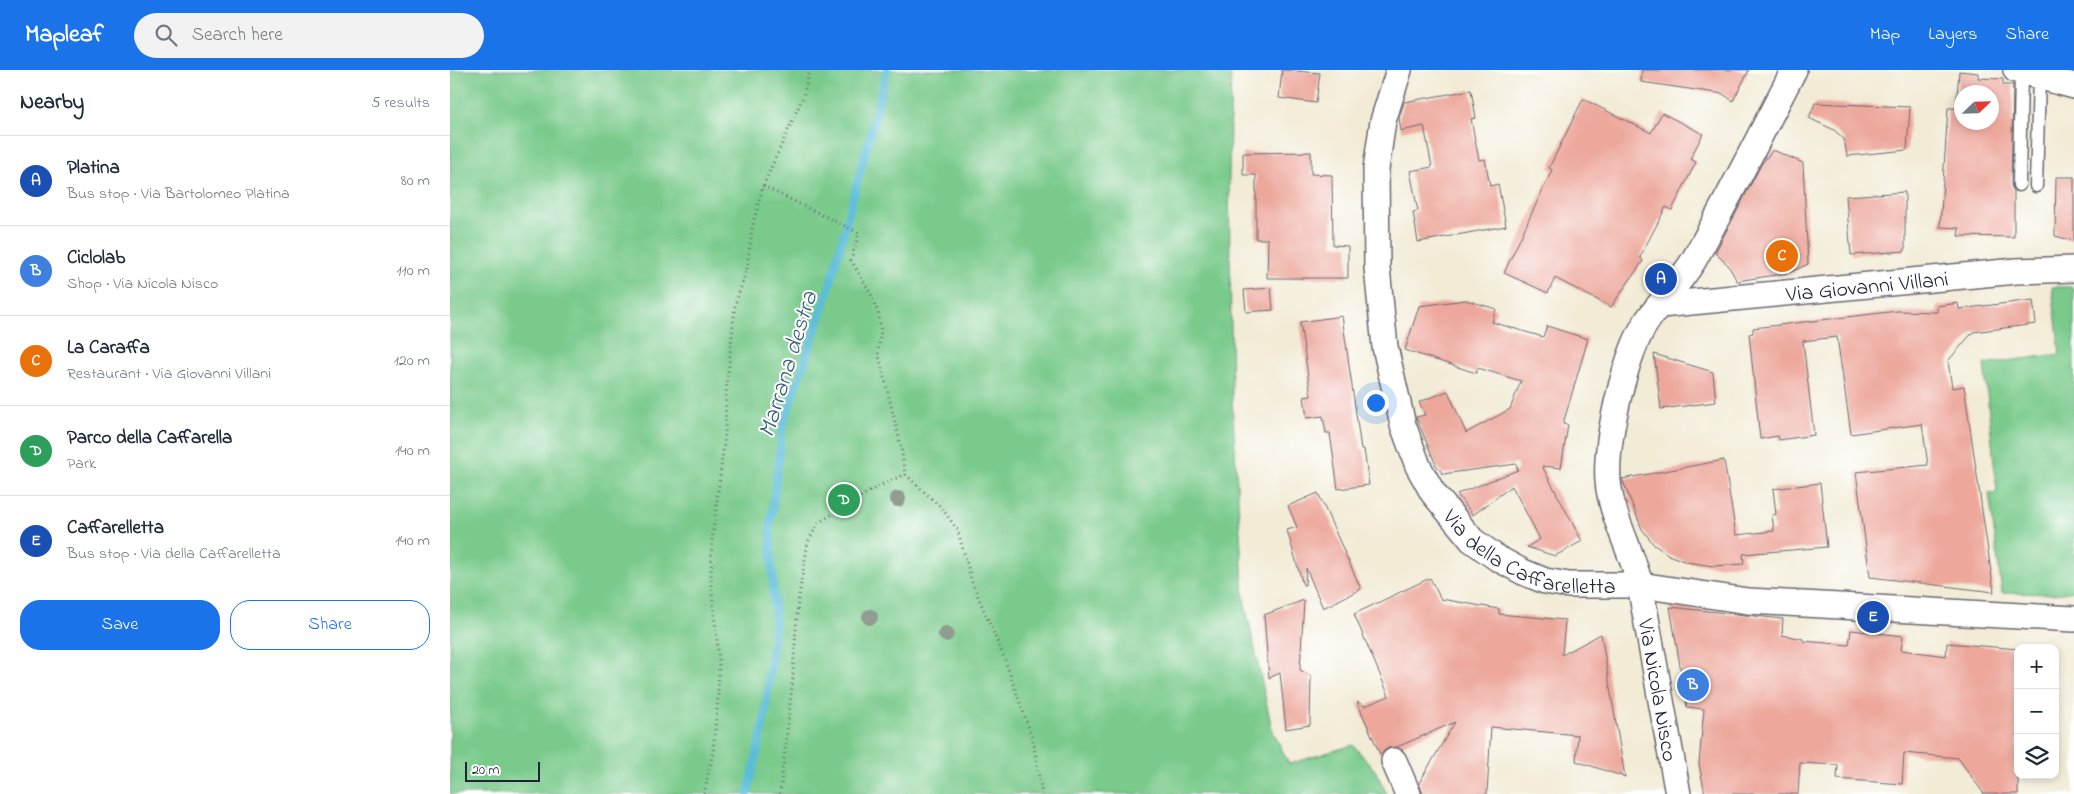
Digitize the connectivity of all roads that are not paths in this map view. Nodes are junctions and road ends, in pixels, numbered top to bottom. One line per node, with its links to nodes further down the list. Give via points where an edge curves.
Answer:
1 (1399, 70): 9 (street, Via della Caffarelletta, via 1383,121 1376,170 1376,258 1388,368 1418,466 1433,493 1466,534 1484,550 1511,566 1539,579 1569,585)
2 (1794, 70): 8 (street, Via Nicola Nisco, via 1695,259)
3 (2025, 73): 4 (street); 5 (lane); 6 (lane)
4 (2074, 86)
5 (2019, 185)
6 (2036, 186)
7 (2074, 269): 8 (street, Via Giovanni Villani, via 2016,271)
8 (1660, 305): 9 (street, Via Nicola Nisco, via 1642,330 1630,362 1614,422 1608,471 1612,502)
9 (1640, 585): 10 (street, Via della Caffarelletta, via 1748,601); 13 (street, Via Nicola Nisco)
10 (2074, 619)
11 (1394, 761): 12 (street)
12 (1408, 794)
13 (1678, 794)

